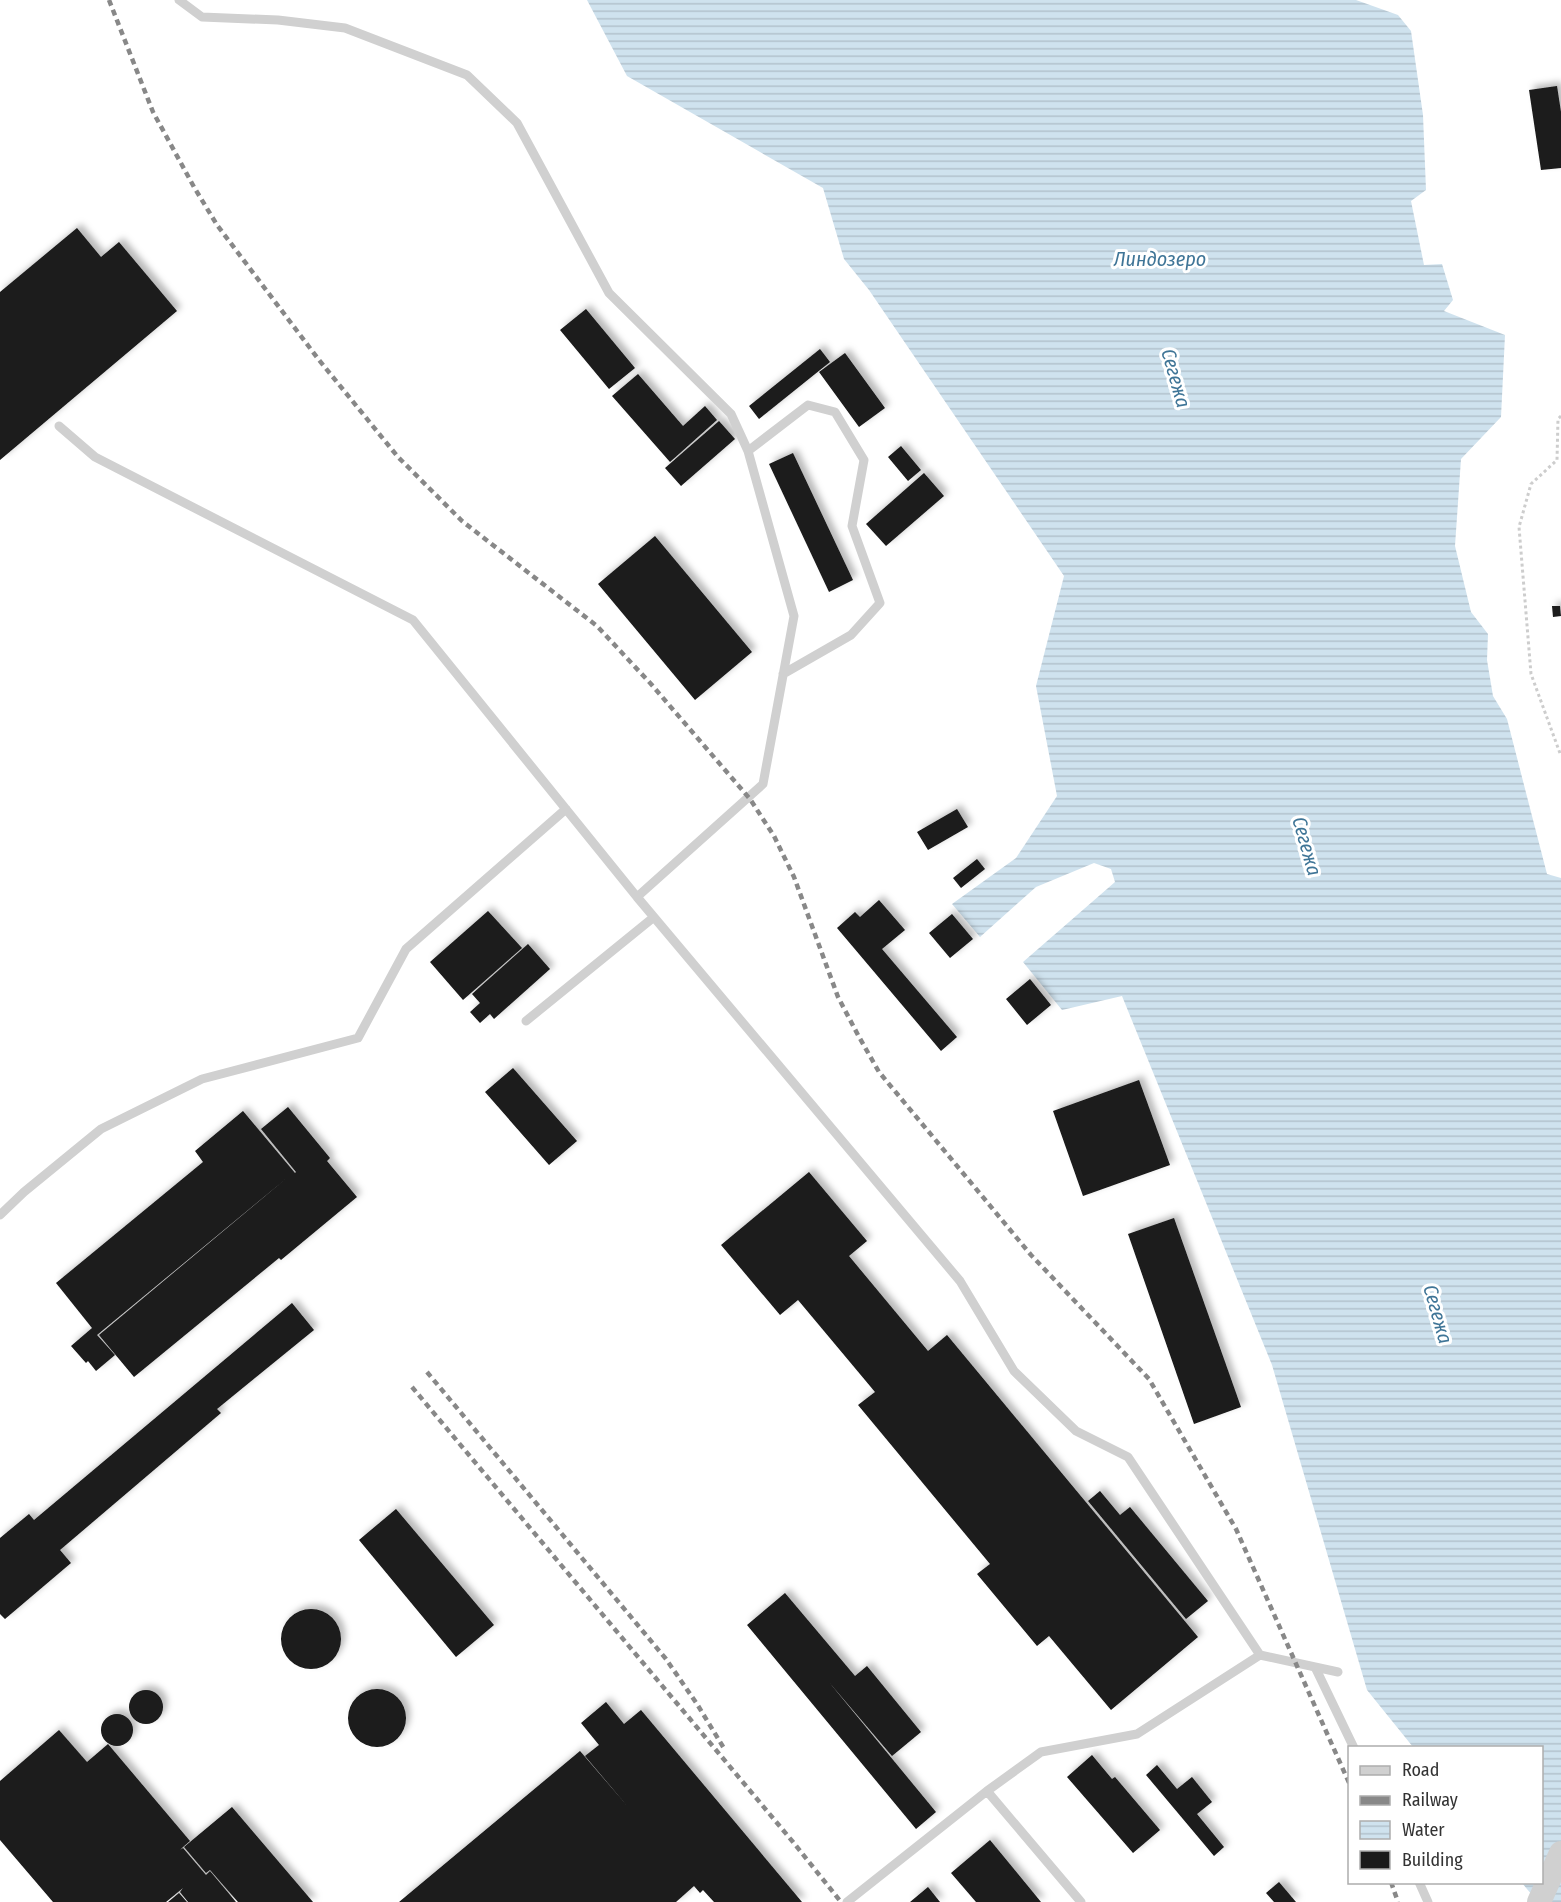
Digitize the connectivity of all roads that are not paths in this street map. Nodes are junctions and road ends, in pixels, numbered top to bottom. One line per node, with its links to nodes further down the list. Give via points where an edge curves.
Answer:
1 (179, 0): 3 (lane, via 202,17 345,28 467,75 517,123 609,293 731,414)
2 (59, 426): 5 (lane, via 95,457 413,620)
3 (748, 451): 4 (lane, via 794,615); 4 (lane, via 808,405 835,412 864,460 852,526 880,603 851,635)
4 (783, 674): 6 (lane, via 763,784)
5 (566, 809): 6 (lane); 9 (lane, via 406,949 358,1038 202,1079 101,1129)
6 (637, 897): 7 (lane)
7 (654, 917): 8 (lane); 10 (lane, via 960,1281 1014,1371 1076,1431 1128,1457)
8 (526, 1022)
9 (0, 1215)
10 (1260, 1655): 11 (lane); 14 (lane, via 1137,1734 1041,1752)
11 (1315, 1667): 12 (lane); 13 (lane)
12 (1338, 1672)
13 (1353, 1746)
14 (987, 1791): 17 (lane); 18 (lane)
15 (1561, 1853): 20 (street)
16 (1420, 1884): 19 (lane)
17 (847, 1902)
18 (1081, 1902)
19 (1428, 1902)
20 (1539, 1902)

